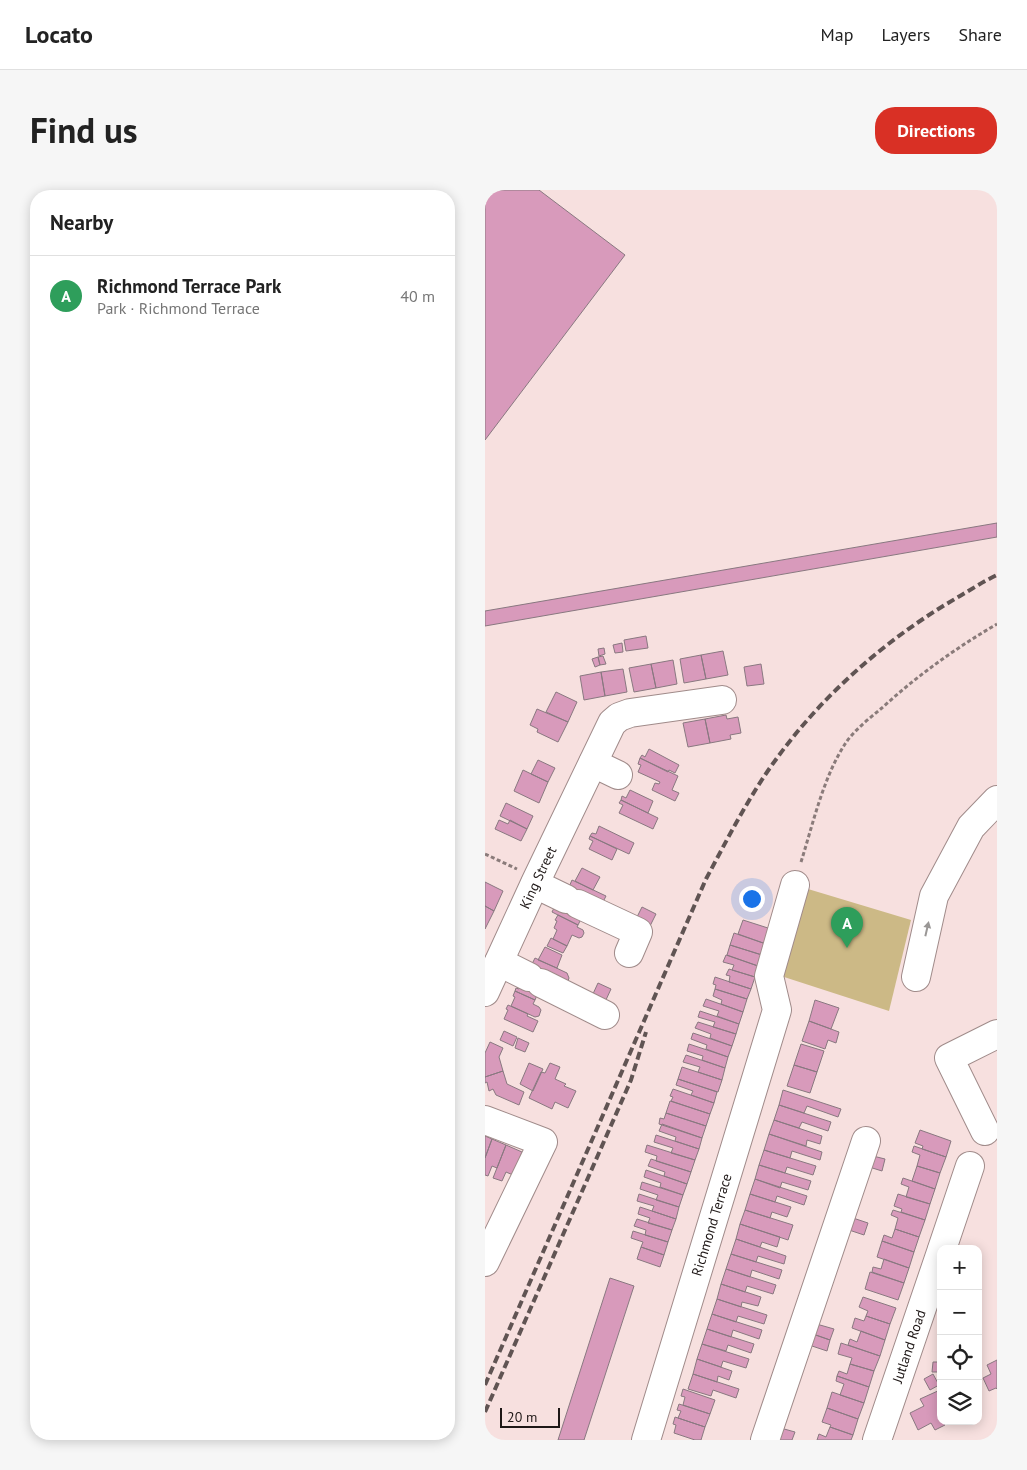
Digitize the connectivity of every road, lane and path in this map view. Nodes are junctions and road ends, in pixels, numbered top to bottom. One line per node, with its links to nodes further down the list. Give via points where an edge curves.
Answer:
1 (997, 624): 8 (path, via 907,686 865,721 845,743 831,770)
2 (721, 700): 3 (street, King Street, via 619,717 612,723)
3 (593, 763): 4 (street); 7 (street, King Street)
4 (618, 775)
5 (997, 800): 11 (street, one-way to 5, via 934,896 971,827)
6 (485, 854): 7 (path)
7 (536, 882): 9 (street, via 639,932); 10 (street, King Street)
8 (795, 885): 22 (street, Richmond Terrace, via 769,976 777,1010)
9 (629, 953)
10 (499, 962): 12 (street, King Street); 13 (street)
11 (916, 977)
12 (485, 992)
13 (605, 1015)
14 (997, 1034): 16 (street, via 949,1058)
15 (485, 1120): 20 (street, via 543,1142)
16 (993, 1139)
17 (866, 1141): 23 (street)
18 (970, 1166): 19 (street, Jutland Road)
19 (943, 1245)
20 (485, 1262)
21 (937, 1262): 24 (street, Jutland Road)
22 (646, 1440)
23 (765, 1440)
24 (877, 1440)

